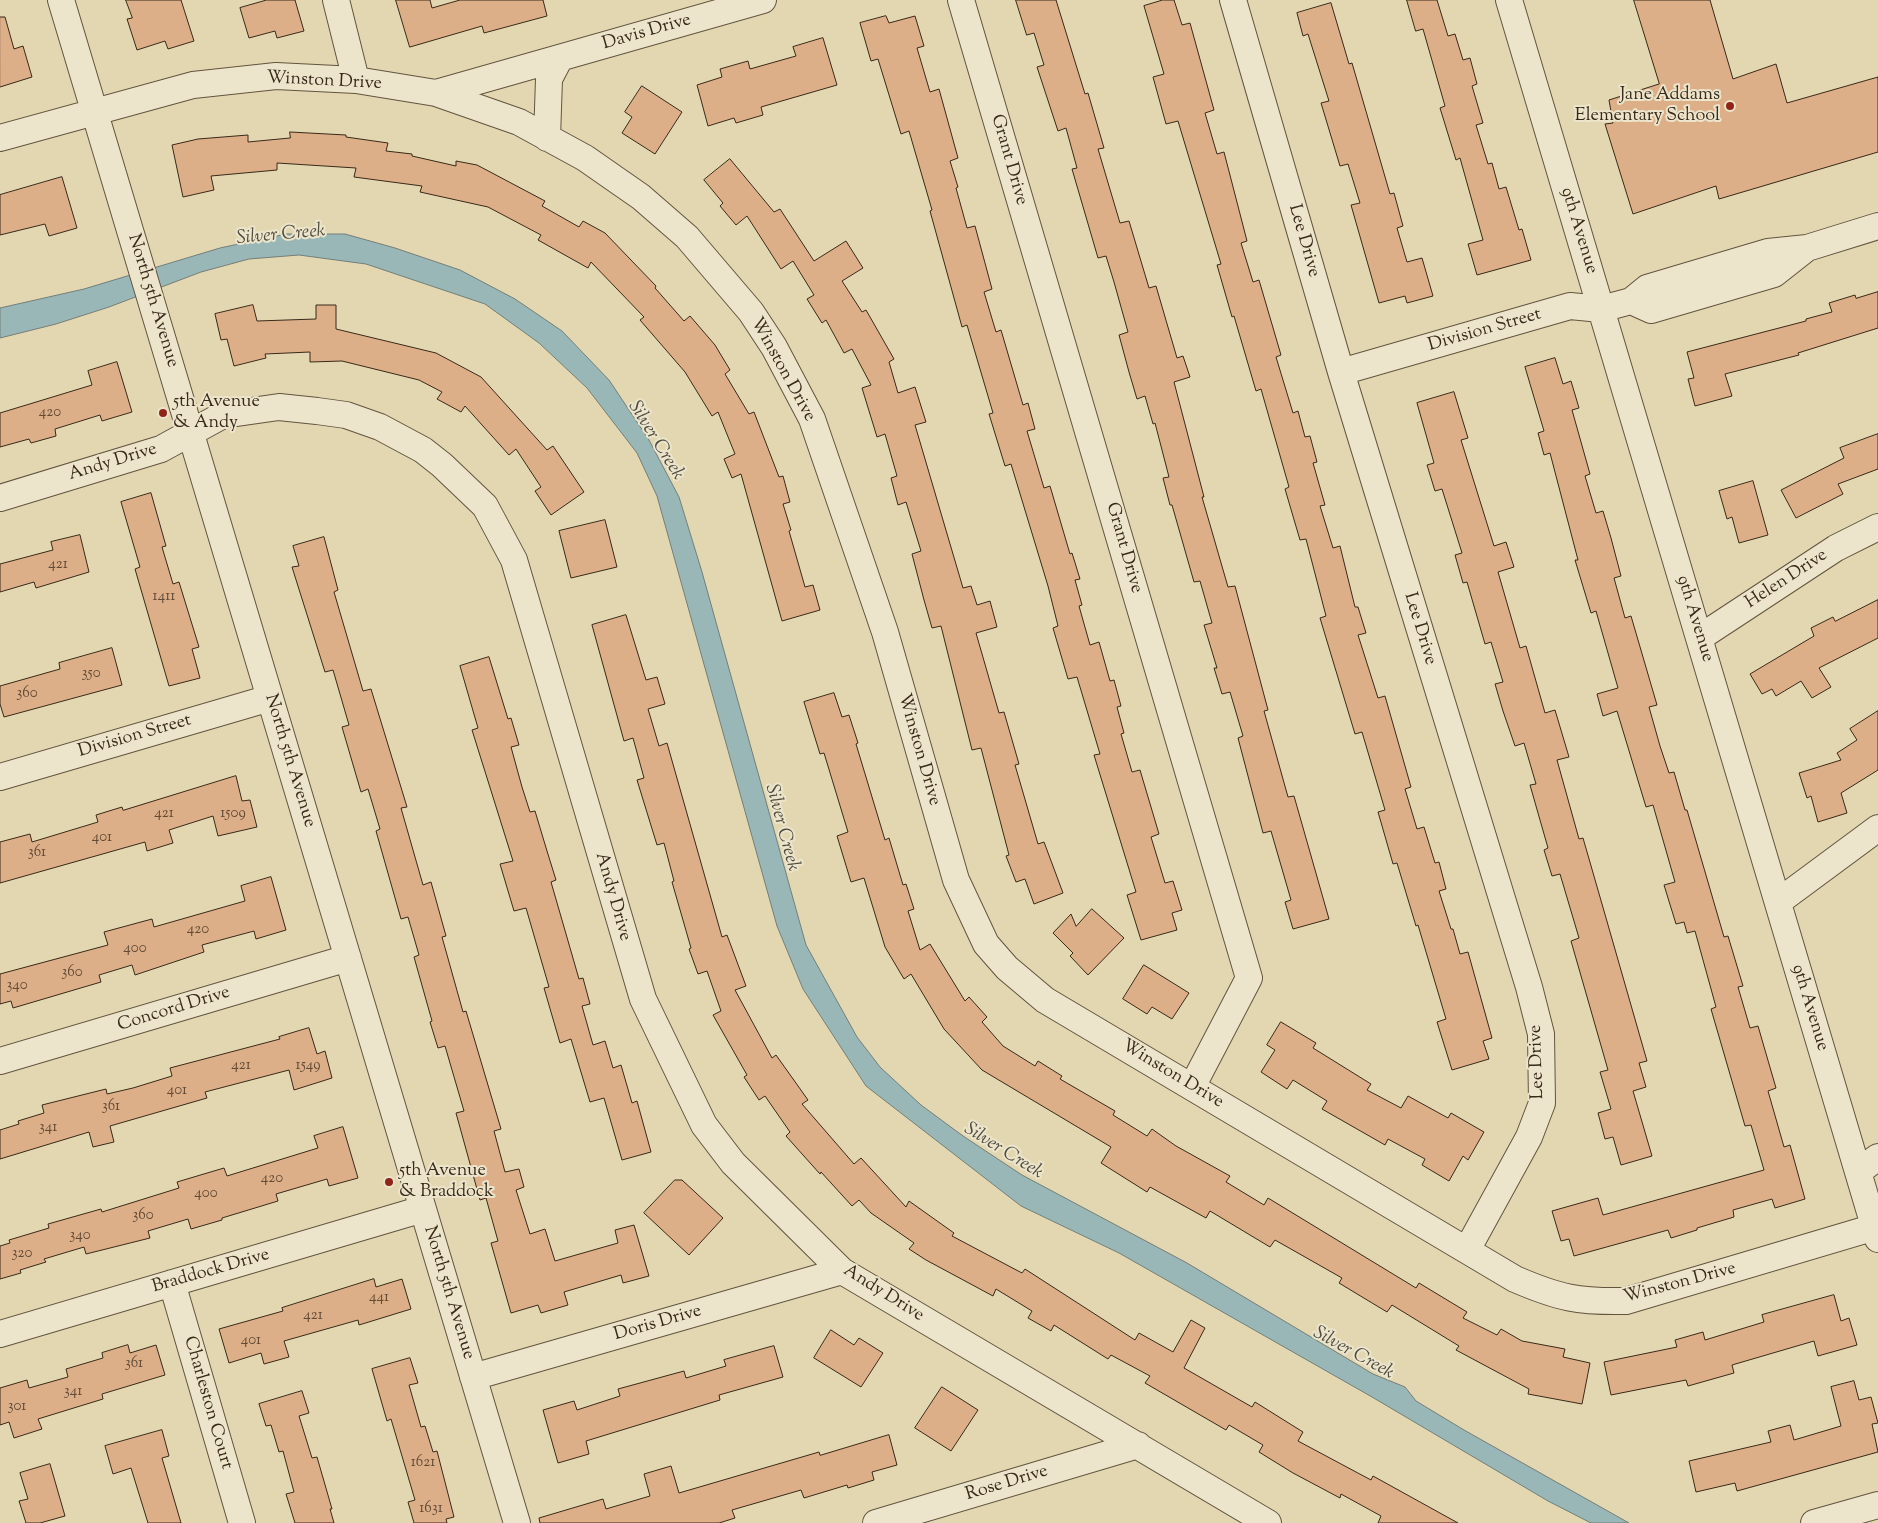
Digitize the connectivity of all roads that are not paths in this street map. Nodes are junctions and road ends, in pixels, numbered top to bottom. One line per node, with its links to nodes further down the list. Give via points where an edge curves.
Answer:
1 (61, 0): 10 (street, North 5th Avenue)
2 (336, 0): 8 (street)
3 (764, 0): 7 (street, Davis Drive)
4 (961, 0): 26 (street, Grant Drive, via 1249,978)
5 (1233, 0): 15 (street, Lee Drive)
6 (1509, 0): 14 (street, 9th Avenue)
7 (560, 58): 9 (street, Davis Drive); 12 (street, via 548,79)
8 (356, 80): 9 (street, Winston Drive); 10 (street, Winston Drive, via 276,76 193,85)
9 (436, 93): 12 (street, Winston Drive, via 519,122)
10 (95, 114): 11 (street, Winston Drive); 16 (street, North 5th Avenue)
11 (0, 138)
12 (547, 138): 26 (street, Winston Drive, via 585,158 641,197 687,237 751,312 792,381 812,419 885,632 956,880 986,944 1007,968 1045,1000)
13 (1878, 226): 14 (street, Division Street, via 1807,248 1768,252 1647,288 1631,301)
14 (1601, 309): 15 (street, Division Street, via 1570,306); 19 (street, 9th Avenue)
15 (1341, 372): 30 (street, Lee Drive, via 1541,1034 1542,1103 1530,1136)
16 (191, 433): 17 (street, Andy Drive, via 161,449); 20 (street, North 5th Avenue); 31 (street, Andy Drive, via 223,415 279,407 346,415 404,438 442,465 485,506 514,560 643,999 704,1125 733,1163)
17 (0, 498)
18 (1878, 528): 19 (street, Helen Drive, via 1836,548)
19 (1699, 638): 23 (street, 9th Avenue)
20 (270, 698): 21 (street, Division Street); 24 (street, North 5th Avenue)
21 (0, 777)
22 (1878, 828): 23 (street)
23 (1778, 902): 27 (street, 9th Avenue)
24 (348, 958): 25 (street, Concord Drive); 28 (street, North 5th Avenue)
25 (0, 1061)
26 (1192, 1087): 30 (street, Winston Drive)
27 (1868, 1165): 29 (street, 9th Avenue)
28 (423, 1209): 32 (street, Braddock Drive); 34 (street, North 5th Avenue)
29 (1876, 1233): 30 (street, Winston Drive, via 1626,1301 1566,1298 1515,1279)
30 (1467, 1250)
31 (842, 1270): 34 (street, Doris Drive); 35 (street, Andy Drive)
32 (172, 1283): 33 (street, Braddock Drive); 37 (street, Charleston Court)
33 (0, 1334)
34 (473, 1377): 38 (street, North 5th Avenue)
35 (1138, 1445): 39 (street, Rose Drive); 40 (street, Andy Drive)
36 (1878, 1505): 41 (street)
37 (242, 1523)
38 (516, 1523)
39 (876, 1523)
40 (1268, 1523)
41 (1814, 1523)

